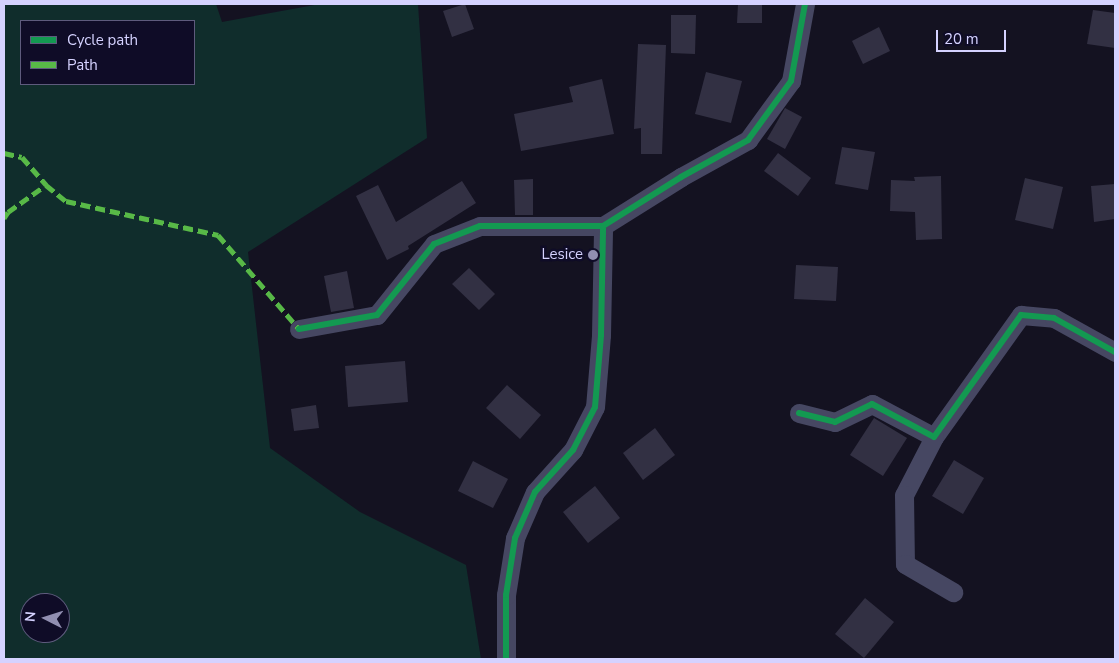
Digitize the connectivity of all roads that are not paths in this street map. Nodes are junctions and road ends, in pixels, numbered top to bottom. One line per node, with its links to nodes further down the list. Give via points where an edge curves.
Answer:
1 (805, 4): 2 (street, via 791,81 748,140)
2 (603, 226): 3 (street, via 480,226 434,244 377,315); 8 (street, via 601,335 595,407 573,450 535,492 515,538 506,595)
3 (299, 329)
4 (1115, 352): 6 (street, via 1054,318 1021,315)
5 (799, 413): 6 (street, via 835,422 872,404)
6 (934, 437): 7 (street, via 904,495 905,564)
7 (953, 592)
8 (506, 659)

